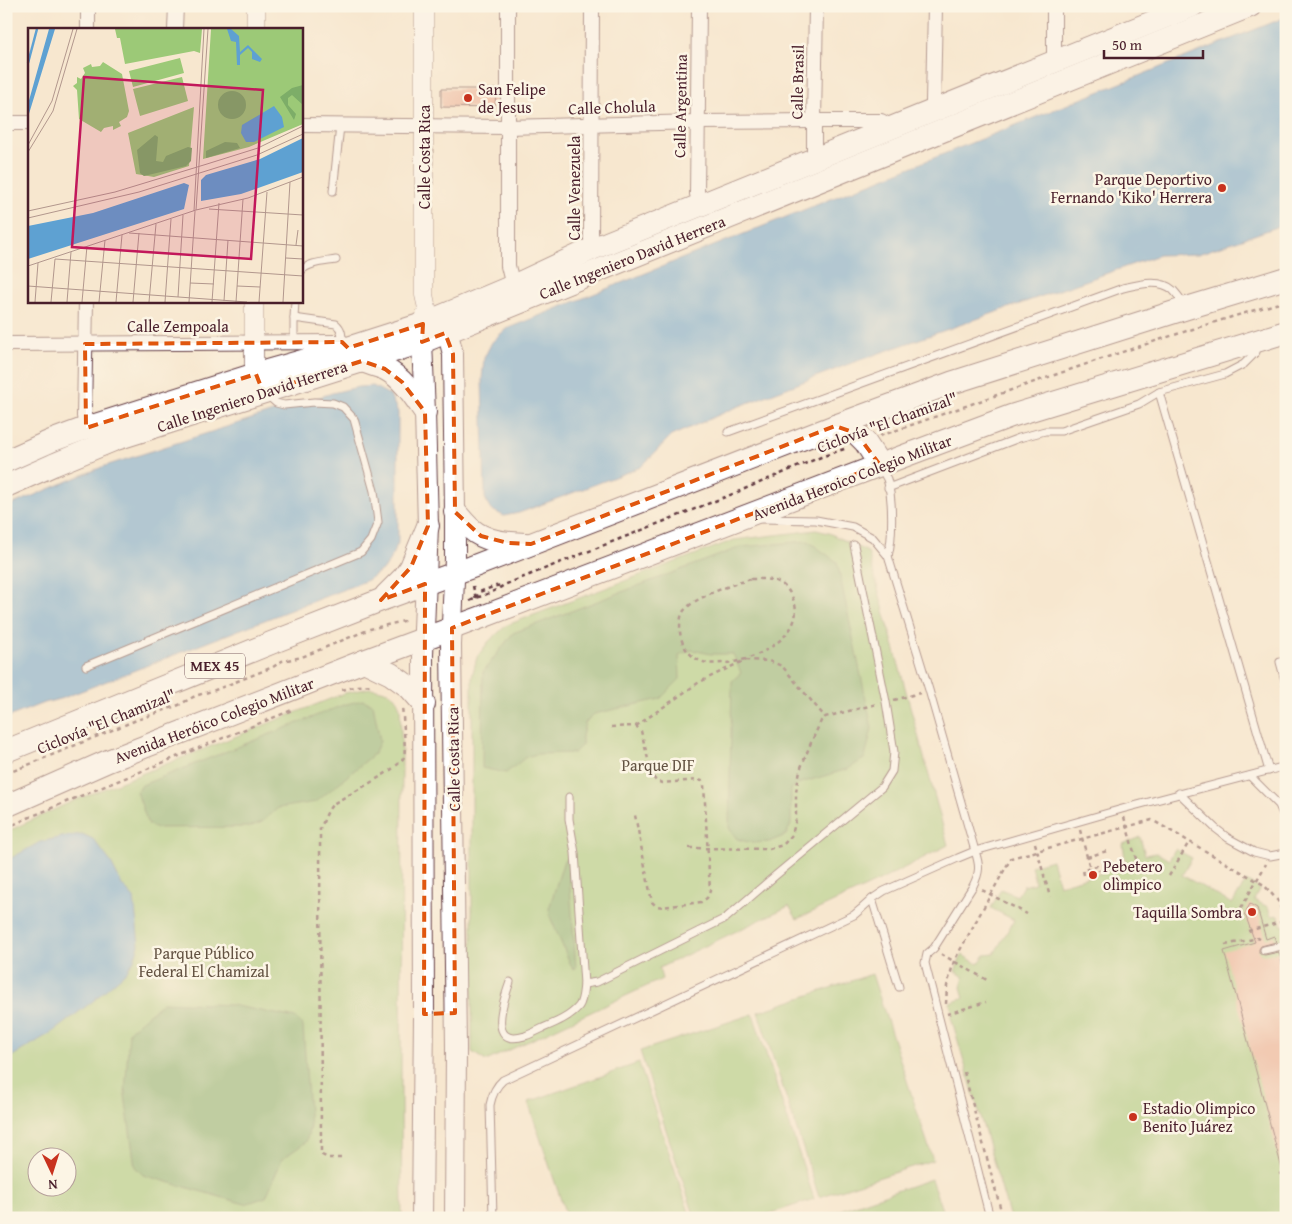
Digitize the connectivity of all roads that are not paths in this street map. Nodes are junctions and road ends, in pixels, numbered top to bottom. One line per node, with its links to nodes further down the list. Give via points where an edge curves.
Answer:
1 (88, 6): 13 (street)
2 (176, 6): 14 (street)
3 (256, 6): 15 (street)
4 (424, 6): 25 (street, Calle Costa Rica)
5 (508, 6): 26 (street)
6 (592, 6): 22 (street, Calle Venezuela)
7 (699, 6): 19 (street, Calle Argentina)
8 (816, 6): 18 (street, Calle Brasil)
9 (935, 6): 17 (street, via 933,102)
10 (1054, 6): 16 (street)
11 (1250, 6): 41 (main road, Calle Ingeniero David Herrera)
12 (1184, 8): 16 (main road, Calle Ingeniero David Herrera)
13 (88, 28)
14 (176, 28)
15 (256, 28)
16 (1055, 62): 17 (main road, Calle Ingeniero David Herrera)
17 (936, 110): 27 (main road, Calle Ingeniero David Herrera)
18 (814, 121): 19 (street, Calle Cholula); 27 (street, Calle Cholula, via 881,122); 28 (street, Calle Brasil)
19 (697, 122): 22 (street, Calle Cholula); 30 (street, Calle Argentina, via 697,194)
20 (6, 123): 21 (street)
21 (28, 123)
22 (592, 124): 26 (street, Calle Cholula); 31 (street, Calle Venezuela)
23 (302, 125): 24 (street, Calle Cholula)
24 (340, 126): 25 (street, Calle Cholula); 29 (lane)
25 (424, 127): 26 (street, Calle Cholula); 41 (street, Calle Costa Rica, via 424,295)
26 (507, 127): 35 (street, via 508,266)
27 (892, 128): 28 (main road, Calle Ingeniero David Herrera)
28 (816, 158): 30 (main road, Calle Ingeniero David Herrera)
29 (333, 191)
30 (700, 205): 31 (main road, Calle Ingeniero David Herrera)
31 (592, 249): 35 (main road, Calle Ingeniero David Herrera)
32 (336, 260): 33 (lane)
33 (302, 270)
34 (1286, 278): 39 (main road)
35 (513, 286): 41 (main road, Calle Ingeniero David Herrera)
36 (86, 302): 47 (street)
37 (254, 302): 44 (street)
38 (295, 302): 40 (lane)
39 (1187, 308): 52 (main road, via 951,383); 54 (lane, via 1171,288 1162,284 1123,288)
40 (294, 318): 45 (lane); 48 (lane, via 336,324)
41 (430, 325): 48 (main road, Calle Ingeniero David Herrera); 51 (main road, Calle Costa Rica); 59 (main road, Calle Costa Rica, via 450,342 452,354)
42 (1286, 332): 43 (main road, Avenida Heroico Colegio Militar)
43 (1258, 340): 50 (lane, via 1256,352 1244,364 1225,374); 56 (main road, Avenida Heroico Colegio Militar, via 1011,416)
44 (254, 343): 45 (street, Calle Zempoala); 47 (street, Calle Zempoala); 49 (street, via 254,365)
45 (294, 343): 48 (street, Calle Zempoala)
46 (6, 344): 47 (street, Calle Zempoala)
47 (85, 344): 53 (street)
48 (351, 351): 49 (main road, Calle Ingeniero David Herrera); 51 (main road, via 386,369 402,382)
49 (260, 383): 53 (main road, Calle Ingeniero David Herrera); 57 (main road, Calle Ingeniero David Herrera); 72 (lane, via 276,403 333,403 343,407 354,420 374,491 378,522 372,540 361,552)
50 (1159, 392): 58 (lane, via 1139,404 1061,430 1045,430 1019,438); 77 (lane)
51 (425, 412): 61 (main road, Calle Costa Rica)
52 (835, 426): 56 (main road, via 856,433); 62 (main road)
53 (86, 428): 55 (main road, Calle Ingeniero David Herrera)
54 (728, 432)
55 (6, 461)
56 (880, 465): 58 (lane); 60 (main road, Avenida Heroico Colegio Militar)
57 (6, 486)
58 (888, 488): 64 (lane, via 891,545)
59 (455, 512): 62 (main road, via 481,536 508,543); 65 (main road, Calle Costa Rica)
60 (740, 519): 64 (lane, via 816,520 853,527 873,538); 68 (main road, Avenida Heroico Colegio Militar)
61 (428, 526): 66 (main road, Calle Costa Rica); 67 (main road, via 410,567)
62 (530, 544): 65 (main road)
63 (854, 545): 89 (lane, via 886,702 894,752 892,771 882,787 726,918 597,982)
64 (888, 556): 83 (lane)
65 (464, 580): 66 (main road); 68 (main road, Calle Costa Rica)
66 (425, 584): 67 (main road, MEX 45); 69 (main road, Calle Costa Rica)
67 (381, 600): 75 (main road, MEX 45)
68 (452, 628): 69 (main road, Avenida Heroico Colegio Militar); 91 (main road, Calle Costa Rica)
69 (424, 638): 71 (main road, Avenida Heróico Colegio Militar); 74 (main road, Calle Costa Rica)
70 (1286, 660): 73 (lane, via 1280,662)
71 (364, 661): 74 (main road, via 391,674); 81 (main road, Avenida Heróico Colegio Militar, via 108,761)
72 (86, 666)
73 (1286, 684)
74 (424, 704): 92 (main road, Calle Costa Rica)
75 (6, 751)
76 (1286, 766): 77 (lane)
77 (1269, 771): 78 (lane)
78 (1250, 776): 79 (lane); 82 (lane, via 1279,805)
79 (1179, 793): 83 (lane); 84 (lane, via 1228,838 1254,852 1270,856)
80 (569, 797): 89 (lane)
81 (6, 806)
82 (1286, 821)
83 (975, 851): 85 (lane); 96 (lane, via 979,870 973,886 927,954 925,963)
84 (1286, 852)
85 (872, 899): 90 (lane); 95 (lane, via 854,915 503,1080 492,1095 490,1105)
86 (1286, 944): 87 (lane)
87 (1268, 949)
88 (510, 982): 89 (lane, via 501,1009 501,1028 505,1034 516,1038 571,1014 583,997)
89 (584, 984)
90 (899, 987)
91 (456, 1013): 92 (main road); 94 (main road, Calle Costa Rica)
92 (424, 1014): 93 (main road, Calle Costa Rica)
93 (422, 1218)
94 (455, 1218)
95 (493, 1218)
96 (990, 1218)

